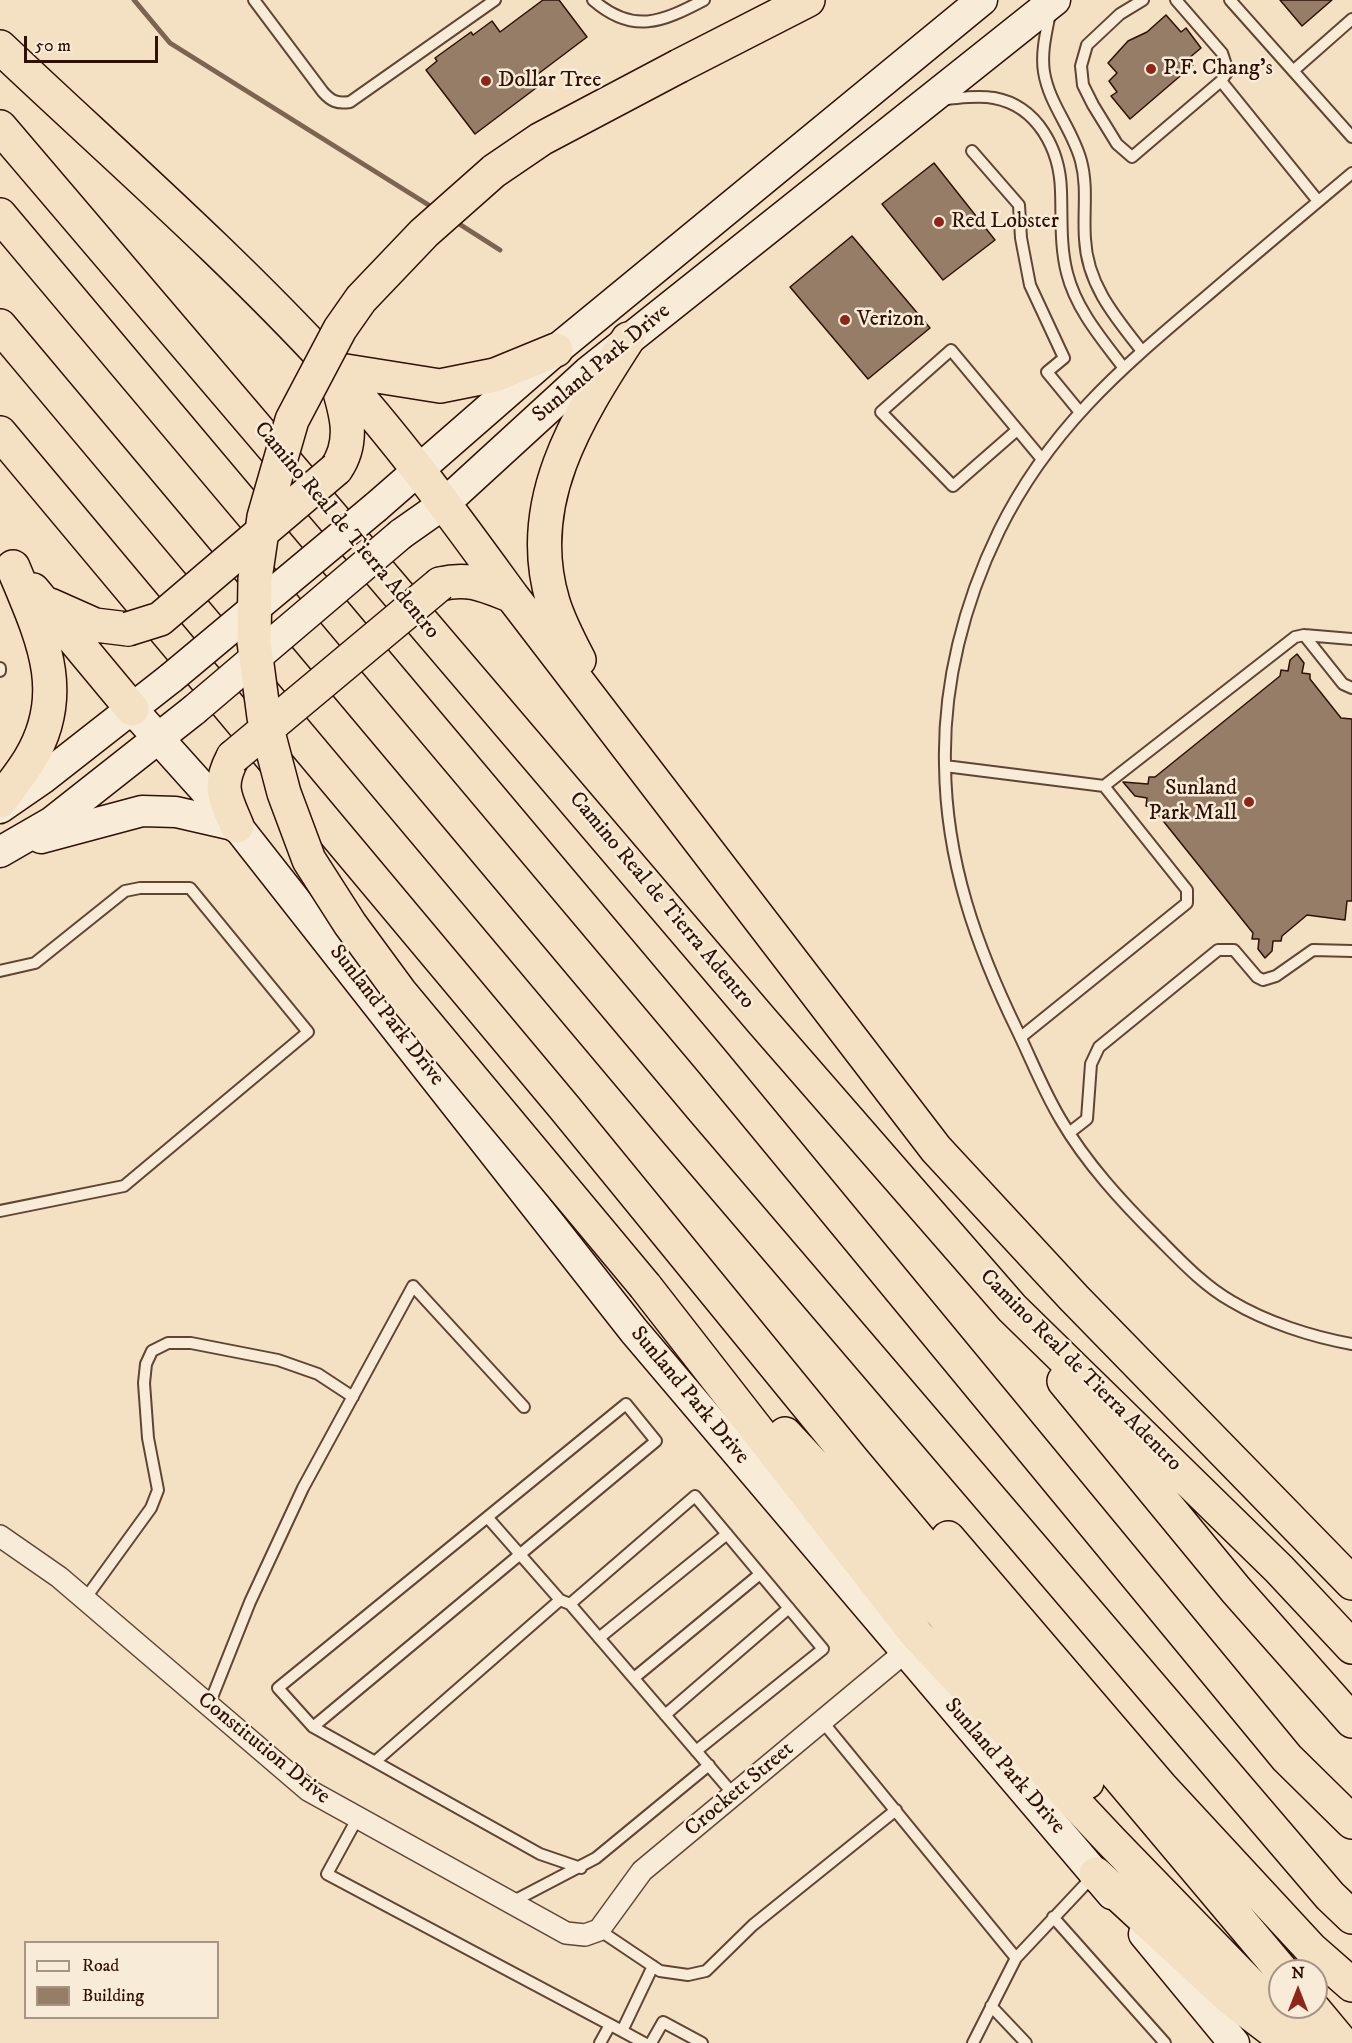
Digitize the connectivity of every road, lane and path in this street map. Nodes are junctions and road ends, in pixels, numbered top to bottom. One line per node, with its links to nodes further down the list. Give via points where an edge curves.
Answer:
1 (254, 0): 2 (lane, via 323,92 338,103 350,102)
2 (495, 0)
3 (593, 0): 4 (lane, via 616,17 638,22 668,18)
4 (704, 0)
5 (808, 0): 55 (highway, bridge, via 541,139 494,171 424,232 361,299 340,329 292,420 264,517 255,579 254,642 264,717 284,793 309,860 400,992)
6 (982, 0): 24 (main road, Sunland Park Drive)
7 (1143, 0): 14 (lane, via 1120,14 1088,45 1082,59 1081,76 1087,94 1120,149 1132,157)
8 (1176, 0): 14 (lane, via 1222,52 1228,71)
9 (1230, 0): 13 (lane)
10 (1053, 2): 15 (main road, Sunland Park Drive); 25 (lane, via 1043,54 1044,76 1081,160 1089,266 1100,294)
11 (1352, 19): 13 (lane)
12 (0, 47): 27 (highway, via 199,231)
13 (1293, 71): 17 (lane)
14 (1221, 81): 20 (lane)
15 (932, 100): 23 (main road, Sunland Park Drive); 26 (lane, via 979,96 1004,100 1025,111 1043,130 1060,178 1067,276 1086,317)
16 (0, 127): 56 (highway, Camino Real de Tierra Adentro, via 762,1021)
17 (1352, 137)
18 (972, 151): 28 (lane, via 1019,204 1030,285 1064,358 1047,372)
19 (1352, 173): 20 (lane)
20 (1318, 201): 25 (lane)
21 (0, 215): 86 (highway, via 718,1070 1287,1758)
22 (0, 326): 91 (highway, via 677,1132)
23 (628, 339): 33 (main road, Sunland Park Drive); 41 (highway, via 566,444 551,490 544,540 548,584 559,620)
24 (556, 350): 27 (highway, via 495,375 440,386); 32 (main road, Sunland Park Drive)
25 (1142, 351): 26 (lane)
26 (1123, 367): 28 (lane)
27 (333, 369): 32 (highway); 36 (highway, bridge, via 348,418 345,456 336,469 160,619 128,629 94,625)
28 (1079, 411): 31 (lane)
29 (1017, 430): 29 (lane, via 953,486 881,412 951,350); 31 (lane)
30 (0, 433): 52 (highway)
31 (1041, 458): 43 (lane, via 1000,528 969,606 951,681)
32 (419, 472): 33 (highway); 40 (main road, Sunland Park Drive, bridge)
33 (445, 503): 35 (highway); 42 (main road, Sunland Park Drive, bridge, via 401,534)
34 (7, 558): 36 (highway); 45 (highway, via 44,643 51,675 43,730 30,758)
35 (512, 596): 41 (highway); 47 (highway, bridge, via 479,583 459,580 440,584 233,757 225,771 223,792)
36 (43, 602): 40 (highway)
37 (1304, 634): 38 (lane); 39 (lane, via 1343,684); 44 (lane, via 1291,640)
38 (1352, 639)
39 (1352, 688)
40 (132, 709): 42 (main road, Sunland Park Drive); 46 (main road, Sunland Park Drive)
41 (610, 724): 60 (highway, via 936,1149 1074,1298)
42 (158, 739): 47 (main road, Sunland Park Drive); 48 (main road, Sunland Park Drive, via 52,822)
43 (945, 766): 44 (lane); 51 (lane, via 951,845 963,899 981,951)
44 (1104, 786): 51 (lane, via 1187,890 1187,903)
45 (0, 801)
46 (0, 808)
47 (237, 826): 48 (main road, via 176,812 142,811); 73 (main road, Sunland Park Drive, via 634,1331)
48 (5, 849)
49 (1352, 951): 53 (lane, via 1313,950 1276,976 1263,980 1234,950 1218,950 1099,1047 1091,1064 1087,1119)
50 (0, 971): 54 (lane, via 35,963 125,891 190,888 309,1032 124,1186)
51 (1021, 1037): 53 (lane)
52 (564, 1107): 94 (highway); 97 (highway, via 763,1321 1161,1787 1311,1949)
53 (1069, 1133): 57 (lane, via 1148,1228 1231,1302 1280,1323)
54 (0, 1211)
55 (645, 1286): 95 (highway, via 827,1479 1064,1757 1171,1874); 113 (highway, via 917,1635)
56 (1012, 1308): 72 (highway, Camino Real de Tierra Adentro, via 1279,1569); 77 (highway, via 1088,1413)
57 (1352, 1344)
58 (353, 1397): 59 (lane, via 413,1286); 68 (lane, via 318,1374 278,1360 190,1343 168,1343 152,1351 144,1383 148,1438 158,1490 151,1508); 75 (lane, via 303,1488 249,1602)
59 (524, 1407)
60 (1225, 1451): 65 (highway); 67 (highway)
61 (488, 1518): 64 (lane); 64 (lane, via 626,1404 656,1440); 79 (lane, via 278,1688)
62 (727, 1534): 66 (lane); 69 (lane, via 694,1496); 71 (lane)
63 (0, 1536): 68 (street, Constitution Drive)
64 (520, 1555): 69 (lane); 79 (lane)
65 (1352, 1559)
66 (760, 1574): 70 (lane); 74 (lane)
67 (1352, 1583)
68 (86, 1599): 75 (street, Constitution Drive)
69 (565, 1602): 71 (lane); 81 (lane)
70 (789, 1608): 76 (lane); 80 (lane, via 823,1649)
71 (599, 1638): 74 (lane)
72 (1352, 1647)
73 (905, 1652): 78 (street, Crockett Street); 88 (main road, Sunland Park Drive)
74 (634, 1678): 76 (lane)
75 (209, 1705): 85 (street, Constitution Drive, via 308,1790)
76 (665, 1715): 80 (lane)
77 (1352, 1721)
78 (822, 1722): 83 (street, Crockett Street); 84 (lane)
79 (312, 1727): 81 (lane)
80 (696, 1751): 82 (lane)
81 (376, 1760): 87 (lane, via 540,1854)
82 (709, 1765): 83 (lane); 87 (lane)
83 (734, 1795): 92 (street, Crockett Street, via 642,1871)
84 (896, 1810): 93 (lane); 96 (lane, via 753,1924 706,1971 687,1975 660,1971)
85 (357, 1819): 89 (street, Constitution Drive); 101 (lane, via 327,1874)
86 (1352, 1822)
87 (581, 1868): 89 (lane)
88 (1095, 1874): 90 (lane); 111 (main road, Sunland Park Drive); 112 (highway, via 1230,1998)
89 (510, 1903): 92 (street, Constitution Drive, via 566,1933)
90 (1053, 1917): 93 (lane); 110 (lane)
91 (1352, 1917)
92 (592, 1933): 96 (lane)
93 (1016, 1958): 98 (lane)
94 (1269, 1959)
95 (1268, 1963)
96 (654, 1966): 102 (lane)
97 (1352, 1985)
98 (992, 2006): 108 (lane); 109 (lane)
99 (1328, 2014): 103 (highway)
100 (1322, 2019): 114 (highway)
101 (610, 2025): 102 (lane); 104 (lane)
102 (622, 2031): 105 (lane)
103 (1352, 2033)
104 (600, 2043)
105 (644, 2043)
106 (651, 2043): 107 (lane, via 663,2022)
107 (702, 2043)
108 (973, 2043)
109 (1026, 2043)
110 (1165, 2043)
111 (1234, 2043)
112 (1289, 2043)
113 (1307, 2043)
114 (1342, 2043)

